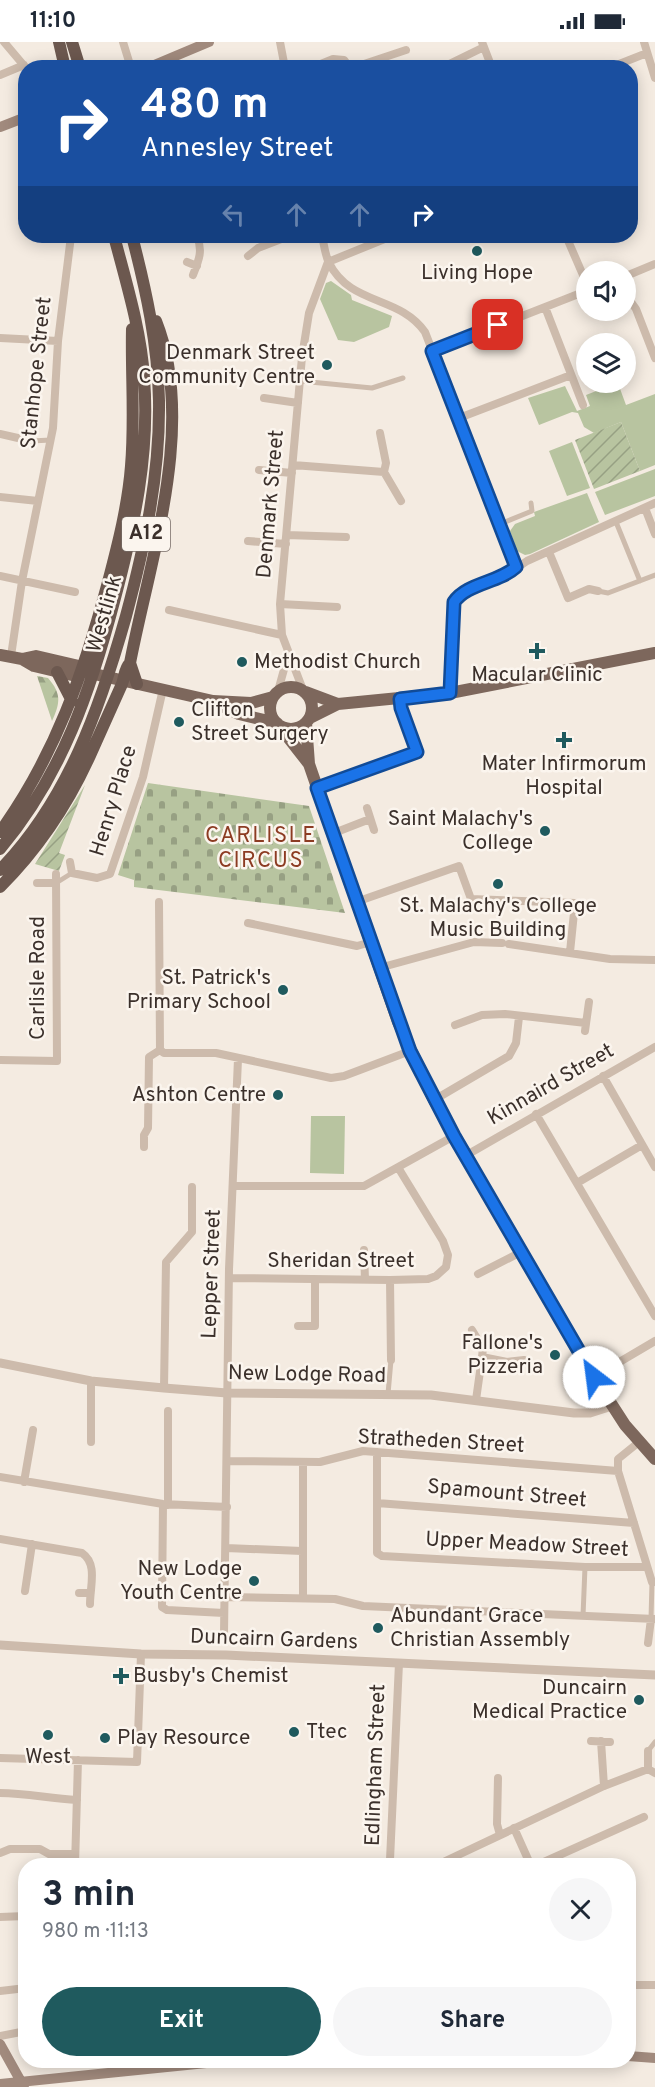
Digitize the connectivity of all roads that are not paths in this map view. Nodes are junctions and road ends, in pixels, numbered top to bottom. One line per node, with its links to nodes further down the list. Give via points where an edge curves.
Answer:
1 (4, 42): 11 (street)
2 (59, 42): 12 (highway)
3 (72, 42): 13 (highway)
4 (123, 42): 14 (street)
5 (209, 42): 15 (main road)
6 (280, 42): 16 (street)
7 (644, 42): 10 (street)
8 (483, 45): 18 (street); 19 (street)
9 (406, 50): 17 (street)
10 (647, 53): 20 (street); 23 (street)
11 (20, 60)
12 (63, 60)
13 (78, 60)
14 (129, 60)
15 (166, 60)
16 (283, 60)
17 (375, 60)
18 (456, 60)
19 (489, 60)
20 (629, 60)
21 (18, 69): 22 (street)
22 (0, 75)
23 (655, 78)
24 (18, 120): 25 (main road)
25 (0, 127)
26 (70, 243): 48 (street, Stanhope Street)
27 (116, 243): 46 (highway, Westlink / A12)
28 (134, 243): 44 (highway, Westlink / A12)
29 (200, 243): 39 (street)
30 (271, 243): 34 (street)
31 (324, 243): 37 (street)
32 (375, 243): 37 (street)
33 (569, 243): 35 (street)
34 (248, 256)
35 (577, 261)
36 (187, 262): 39 (street)
37 (328, 262): 50 (street, via 340,279 359,294 396,307 416,320); 54 (street, Denmark Street, via 309,313)
38 (655, 264): 40 (street)
39 (196, 266): 41 (street)
40 (636, 272)
41 (193, 275)
42 (576, 295): 43 (street)
43 (545, 307): 50 (street); 52 (street)
44 (151, 308): 93 (highway, via 168,361 169,467 160,532); 117 (highway, Westlink / A12, via 158,372 158,449 138,572 101,697 78,754 43,815)
45 (636, 309): 49 (street)
46 (133, 310): 94 (highway, via 131,468 115,554); 115 (highway, Westlink / A12, via 141,347 145,407 143,468 131,539 99,657 70,737 45,787)
47 (0, 338): 48 (street)
48 (58, 341): 61 (street, Stanhope Street)
49 (653, 348): 51 (street)
50 (432, 351): 58 (street)
51 (655, 358)
52 (572, 375): 57 (street); 58 (street)
53 (403, 378): 54 (street, via 372,388)
54 (300, 381): 56 (street, Denmark Street)
55 (264, 398): 56 (street)
56 (298, 403): 63 (street, Denmark Street)
57 (583, 405)
58 (459, 418): 73 (street)
59 (380, 433): 65 (street)
60 (0, 434): 62 (street)
61 (51, 440): 62 (street); 67 (street, Stanhope Street)
62 (32, 441)
63 (292, 469): 64 (street); 65 (street); 76 (street, Denmark Street)
64 (259, 470)
65 (384, 472): 68 (street)
66 (0, 497): 67 (street)
67 (38, 501): 82 (street, Stanhope Street)
68 (401, 501)
69 (531, 503): 73 (street, via 532,512)
70 (655, 503): 71 (street)
71 (645, 508): 72 (street); 74 (street)
72 (616, 522): 78 (street); 83 (street)
73 (500, 524): 79 (street)
74 (655, 534)
75 (346, 537): 76 (street)
76 (286, 539): 77 (street); 86 (street, Denmark Street)
77 (248, 541)
78 (549, 552): 79 (street); 84 (street, via 568,598 589,589)
79 (516, 567): 100 (street, via 459,594 454,602)
80 (655, 574): 83 (street)
81 (0, 576): 82 (street)
82 (22, 581): 85 (street); 92 (street, Stanhope Street)
83 (640, 581): 84 (street, via 608,593)
84 (598, 591)
85 (75, 592)
86 (280, 604): 87 (street); 89 (street, Denmark Street)
87 (337, 607)
88 (169, 610): 89 (street)
89 (282, 635): 90 (street, Denmark Street)
90 (288, 653): 99 (street, Denmark Street); 101 (street)
91 (655, 653): 100 (main road)
92 (11, 656): 94 (main road, via 36,656 79,666); 95 (main road)
93 (130, 663): 96 (highway); 97 (highway)
94 (81, 671): 95 (main road, via 76,676); 96 (main road); 103 (highway)
95 (57, 672): 103 (highway)
96 (123, 681): 97 (main road); 122 (highway, via 67,799 42,838)
97 (137, 684): 98 (main road)
98 (163, 689): 104 (main road); 118 (street, Henry Place, via 143,777 110,874 97,878)
99 (305, 691): 101 (main road, via 291,687); 105 (main road); 106 (main road, via 312,707)
100 (450, 693): 102 (main road)
101 (276, 694): 104 (main road, via 251,704); 107 (main road, via 270,710)
102 (400, 699): 105 (main road); 109 (street, via 417,752)
103 (72, 701): 113 (highway, via 40,771)
104 (213, 701): 107 (main road, via 239,714)
105 (338, 704): 106 (main road)
106 (308, 720): 107 (main road, via 296,728); 108 (main road)
107 (278, 725): 108 (main road)
108 (309, 764): 109 (main road)
109 (317, 788): 114 (main road)
110 (367, 808): 111 (street)
111 (370, 819): 112 (street); 114 (street)
112 (374, 830)
113 (0, 832)
114 (334, 833): 124 (main road)
115 (0, 849)
116 (70, 862): 118 (street, Henry Place)
117 (0, 870)
118 (72, 873): 121 (street)
119 (56, 874): 121 (street, Carlisle Road)
120 (37, 883): 121 (street)
121 (56, 883): 137 (street, Carlisle Road, via 57,1061)
122 (0, 887)
123 (159, 902): 134 (street)
124 (356, 902): 126 (main road); 127 (street, via 459,866 471,898 575,903)
125 (248, 923): 126 (street, via 357,946)
126 (370, 942): 129 (main road)
127 (570, 952): 128 (street, via 610,959); 129 (street, via 474,942)
128 (655, 960)
129 (380, 968): 135 (main road)
130 (590, 1002): 131 (street, via 585,1027)
131 (519, 1017): 132 (street, via 482,1015); 139 (street, via 516,1044 509,1056)
132 (455, 1025)
133 (655, 1047): 138 (street, Kinnaird Street)
134 (160, 1050): 136 (street, via 216,1053); 143 (street, via 149,1057)
135 (410, 1051): 136 (street, via 337,1078); 139 (main road)
136 (238, 1059): 148 (street, Lepper Street)
137 (0, 1060)
138 (603, 1076): 140 (street, Kinnaird Street); 142 (street)
139 (434, 1100): 141 (main road)
140 (536, 1114): 144 (street, Kinnaird Street); 147 (street)
141 (454, 1136): 144 (main road); 146 (street)
142 (642, 1145): 145 (street); 147 (street)
143 (144, 1148)
144 (465, 1156): 151 (main road)
145 (655, 1167)
146 (399, 1169): 148 (street, via 364,1186); 155 (street, Sheridan Street, via 448,1255 446,1267 428,1279)
147 (577, 1183): 157 (street)
148 (233, 1186): 153 (street, Lepper Street)
149 (192, 1187): 167 (street, via 192,1232 166,1262)
150 (364, 1250): 154 (street)
151 (521, 1252): 152 (street); 165 (main road)
152 (478, 1275)
153 (229, 1278): 156 (street, Sheridan Street); 168 (street, Lepper Street)
154 (365, 1280): 155 (street, Sheridan Street); 156 (street, Sheridan Street)
155 (390, 1280): 162 (street)
156 (315, 1281): 158 (street, via 315,1326)
157 (655, 1316)
158 (298, 1326)
159 (472, 1330): 161 (street, via 483,1348)
160 (655, 1341): 165 (street)
161 (482, 1357): 163 (street, via 507,1362); 170 (street)
162 (391, 1360): 169 (street)
163 (524, 1360)
164 (0, 1363): 166 (street, New Lodge Road)
165 (594, 1377): 171 (main road)
166 (91, 1381): 167 (street, New Lodge Road); 174 (street)
167 (164, 1388): 168 (street, New Lodge Road)
168 (227, 1393): 169 (street, New Lodge Road); 178 (street, Lepper Street)
169 (388, 1394): 170 (street, New Lodge Road)
170 (476, 1400): 171 (street, New Lodge Road, via 574,1413)
171 (612, 1406): 175 (main road)
172 (168, 1411): 184 (street)
173 (33, 1430): 182 (street)
174 (91, 1442)
175 (639, 1442): 177 (main road); 180 (street, via 618,1459)
176 (377, 1452): 179 (street, Stratheden Street, via 353,1453 321,1462); 180 (street, Stratheden Street); 183 (street)
177 (655, 1459)
178 (227, 1461): 179 (street, Stratheden Street); 185 (street, Lepper Street)
179 (303, 1461): 190 (street)
180 (618, 1471): 186 (street)
181 (0, 1478): 182 (street)
182 (24, 1482): 184 (street)
183 (377, 1503): 186 (street, Spamount Street); 191 (street, Upper Meadow Street, via 377,1553)
184 (166, 1505): 185 (street); 200 (street, via 162,1607)
185 (227, 1507): 189 (street, Lepper Street)
186 (634, 1523): 192 (street)
187 (0, 1539): 188 (street)
188 (32, 1544): 194 (street); 196 (street, via 88,1557 93,1565)
189 (226, 1548): 190 (street); 197 (street, Lepper Street)
190 (303, 1551): 198 (street)
191 (585, 1567): 192 (street, Upper Meadow Street); 201 (street)
192 (645, 1567): 193 (street)
193 (654, 1582): 202 (street)
194 (25, 1591)
195 (79, 1593): 196 (street)
196 (90, 1593): 199 (street)
197 (224, 1597): 198 (street); 200 (street, Lepper Street)
198 (303, 1598): 201 (street, via 335,1599 363,1606)
199 (90, 1604)
200 (224, 1613): 203 (street, Lepper Street)
201 (583, 1616): 202 (street)
202 (653, 1619): 204 (street)
203 (224, 1634)
204 (648, 1643)
205 (0, 1645): 206 (street, Duncairn Gardens)
206 (141, 1654): 207 (street, Duncairn Gardens); 215 (street, via 138,1762)
207 (399, 1663): 208 (street, Duncairn Gardens); 227 (street, Edlingham Street)
208 (655, 1675)
209 (591, 1740): 210 (street)
210 (601, 1741): 211 (street); 218 (street)
211 (610, 1742)
212 (655, 1742): 213 (street)
213 (648, 1751): 216 (street)
214 (0, 1758): 215 (street)
215 (78, 1760): 220 (street)
216 (652, 1771): 218 (street)
217 (498, 1778): 223 (street)
218 (604, 1786): 222 (street)
219 (0, 1792): 220 (street)
220 (77, 1800): 225 (street)
221 (644, 1817): 230 (street)
222 (514, 1828): 223 (street); 229 (street)
223 (500, 1834): 228 (street)
224 (0, 1852): 225 (street, via 40,1849 49,1854)
225 (75, 1854): 226 (street)
226 (75, 1858)
227 (390, 1858)
228 (451, 1858)
229 (529, 1858)
230 (551, 1858)
231 (18, 1916): 232 (street)
232 (0, 1917)
233 (636, 1984): 234 (street)
234 (655, 1985)
235 (18, 1989): 236 (street)
236 (0, 1991)
237 (18, 2033): 238 (street)
238 (0, 2036)
239 (0, 2044): 244 (main road)
240 (636, 2057): 241 (main road)
241 (655, 2058)
242 (133, 2068): 244 (main road)
243 (0, 2084): 244 (main road)
244 (22, 2084)

